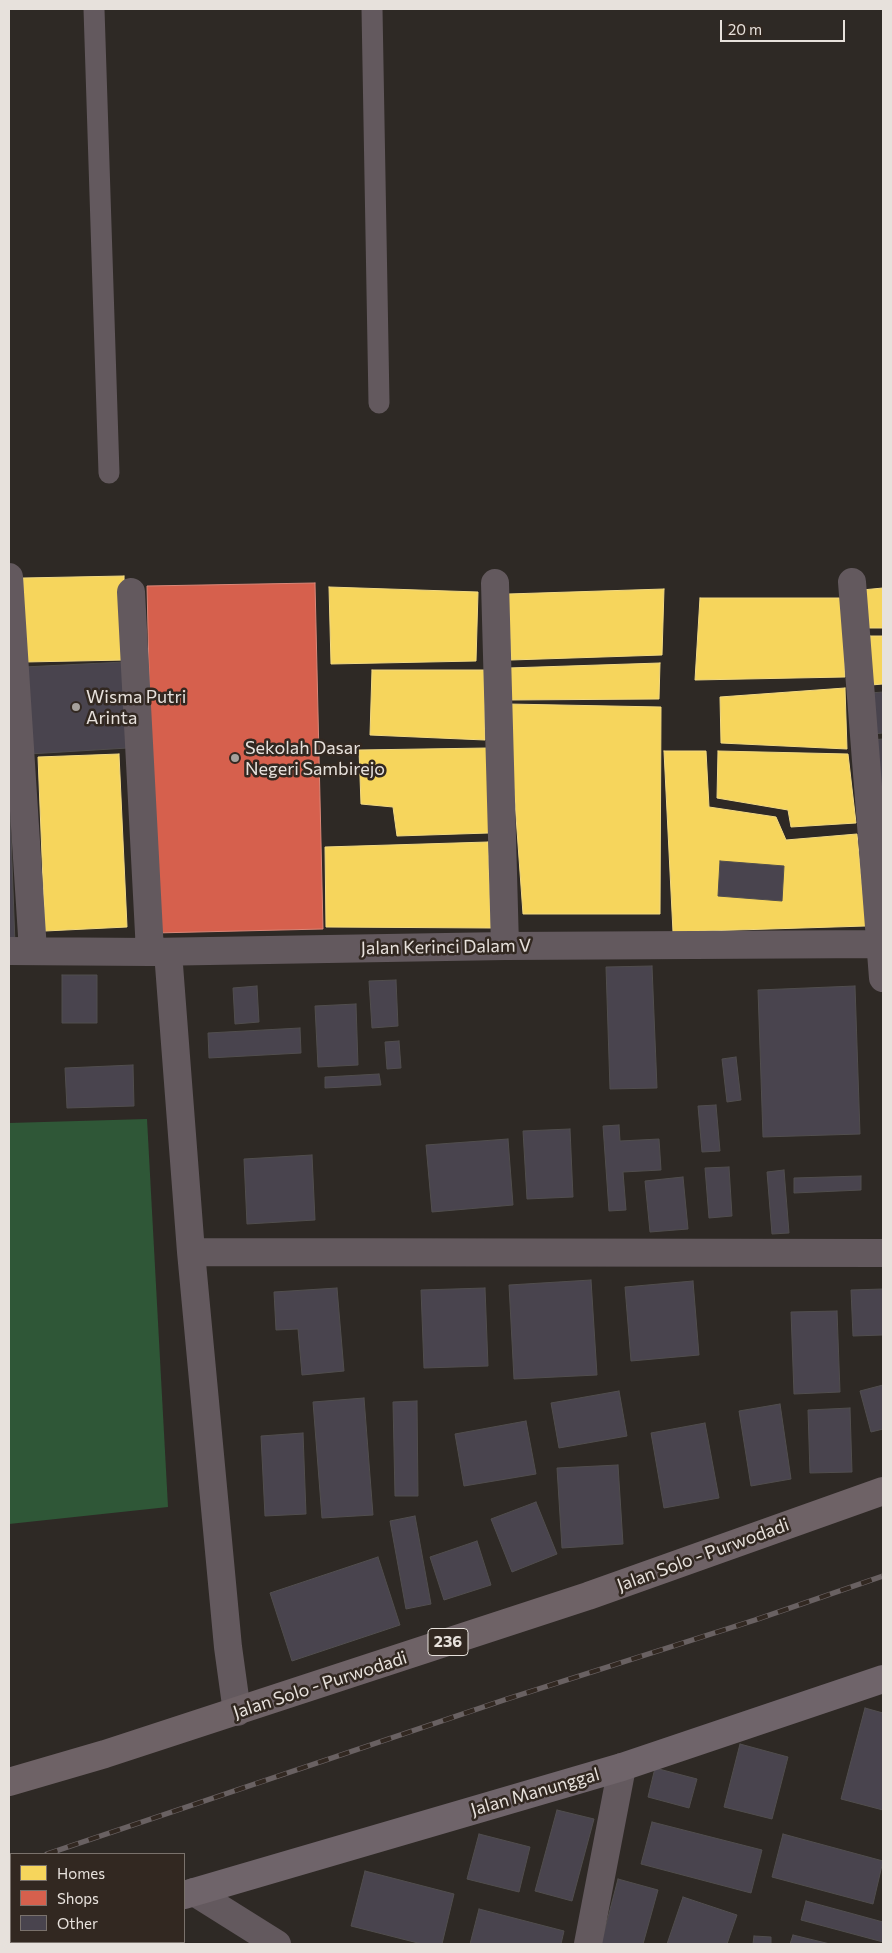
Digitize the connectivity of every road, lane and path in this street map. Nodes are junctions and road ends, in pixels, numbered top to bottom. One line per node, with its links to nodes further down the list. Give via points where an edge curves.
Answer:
1 (94, 9): 4 (lane)
2 (372, 9): 3 (lane)
3 (379, 403)
4 (109, 473)
5 (9, 577): 11 (street)
6 (852, 582): 9 (street)
7 (495, 583): 10 (street)
8 (131, 592): 12 (street)
9 (882, 944): 10 (street, Jalan Kerinci Dalam V); 13 (street)
10 (505, 946): 12 (street, Jalan Kerinci Dalam V)
11 (21, 951): 12 (street, Jalan Kerinci Dalam V)
12 (159, 952): 14 (street)
13 (883, 978)
14 (191, 1252): 15 (street); 18 (street)
15 (883, 1253)
16 (883, 1491): 18 (main road, Jalan Solo - Purwodadi / 236, via 588,1596)
17 (883, 1679): 19 (street, Jalan Manunggal)
18 (237, 1712): 20 (main road, Jalan Solo - Purwodadi / 236)
19 (622, 1767): 21 (street, Jalan Manunggal); 23 (street)
20 (9, 1782)
21 (189, 1893): 22 (street)
22 (276, 1944)
23 (588, 1944)

